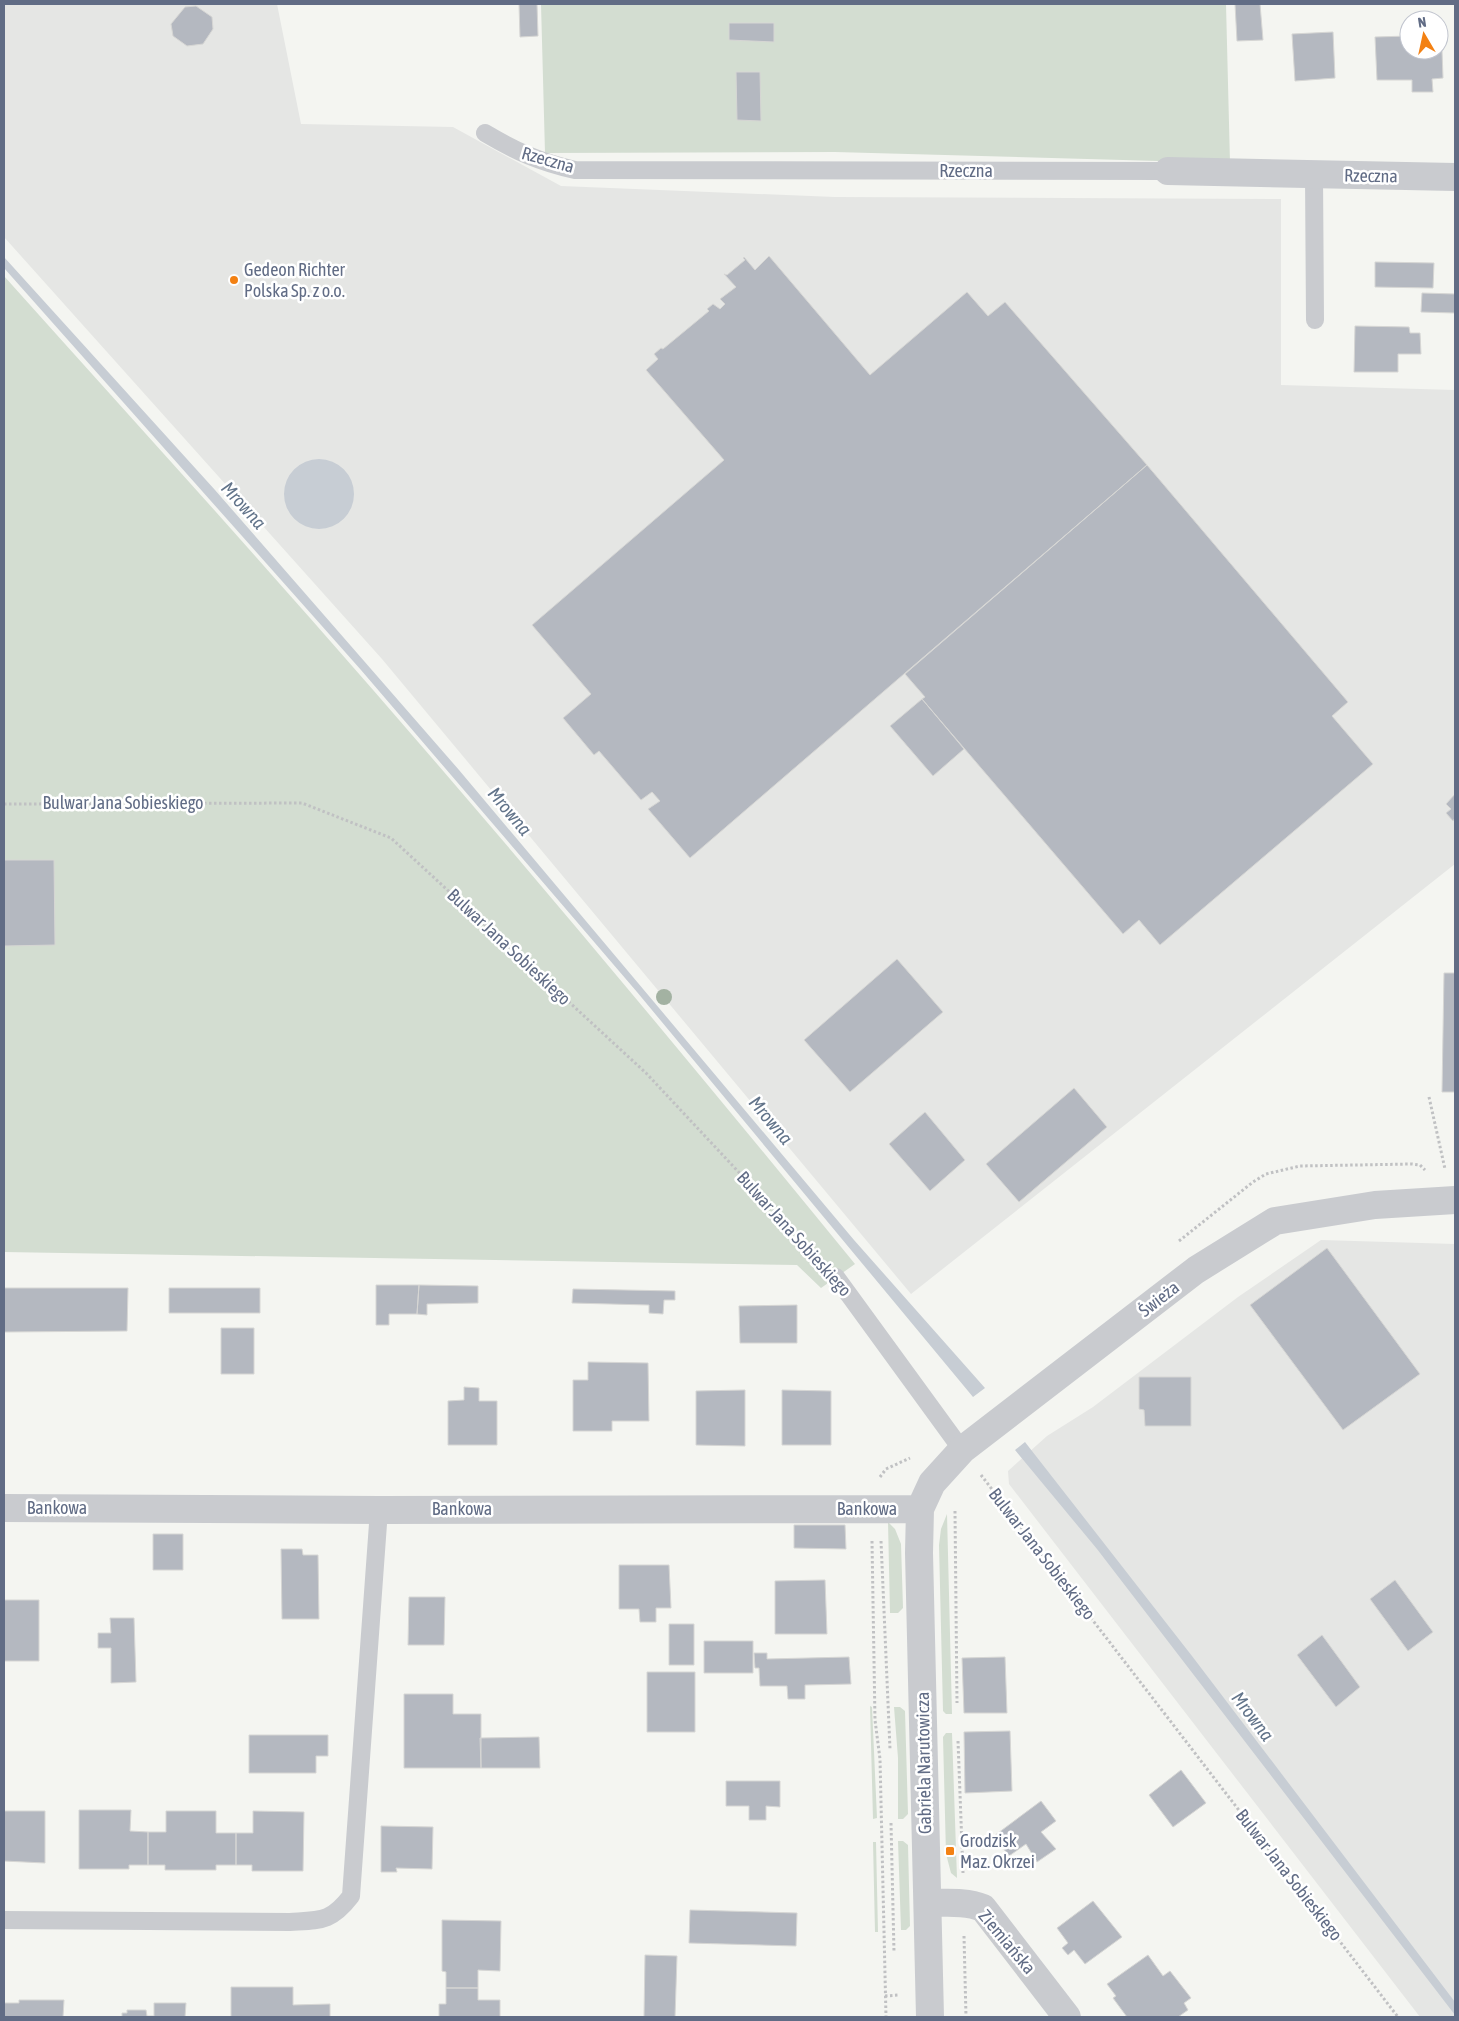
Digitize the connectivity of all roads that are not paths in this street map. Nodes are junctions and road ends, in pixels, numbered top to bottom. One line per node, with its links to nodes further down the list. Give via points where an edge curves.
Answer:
1 (485, 133): 2 (lane, Rzeczna, via 543,163 576,170)
2 (1168, 171): 3 (street, Rzeczna)
3 (1314, 175): 4 (street, Rzeczna); 5 (lane)
4 (1455, 177)
5 (1315, 320)
6 (1455, 1200): 8 (street, Świeża, via 1375,1205 1276,1222 1196,1270)
7 (836, 1277): 8 (lane, Bulwar Jana Sobieskiego)
8 (962, 1450): 10 (street, Świeża, via 932,1483)
9 (4, 1508): 11 (street, Bankowa)
10 (920, 1509): 11 (street, Bankowa); 12 (street, Gabriela Narutowicza)
11 (379, 1510): 13 (lane, via 351,1896 342,1908 324,1919 290,1922)
12 (928, 1904): 14 (street, Gabriela Narutowicza); 15 (street, Ziemiańska, via 963,1903 983,1908)
13 (4, 1920)
14 (930, 2017)
15 (1066, 2017)

